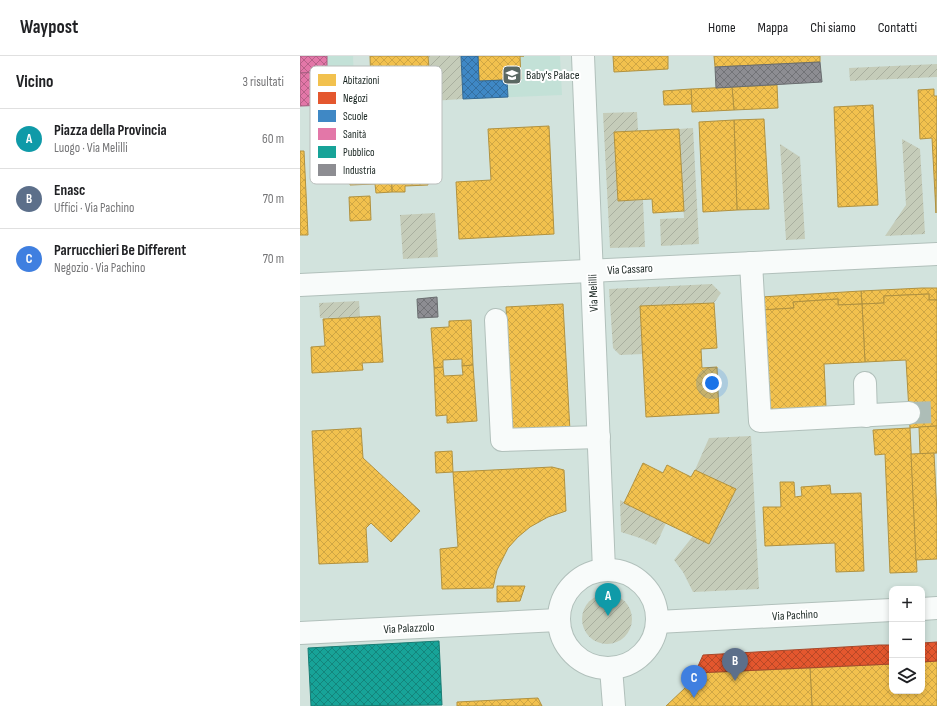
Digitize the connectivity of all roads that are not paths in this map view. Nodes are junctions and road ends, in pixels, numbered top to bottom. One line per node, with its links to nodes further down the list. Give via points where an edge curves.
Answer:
1 (582, 56): 4 (street, Via Melilli)
2 (937, 254): 3 (street, Via Cassaro)
3 (750, 263): 4 (street, Via Cassaro); 9 (street, via 760,421)
4 (592, 271): 5 (street, Via Cassaro); 10 (street, Via Melilli)
5 (300, 285)
6 (496, 320): 10 (street, via 502,440)
7 (865, 382): 9 (street)
8 (909, 413): 9 (street)
9 (866, 416)
10 (599, 436): 11 (street, Via Melilli)
11 (604, 570): 15 (street, via 587,574 571,586 561,602); 16 (street, via 626,573 643,585 654,602)
12 (937, 608): 13 (street)
13 (925, 609)
14 (889, 610): 16 (street, Via Pachino)
15 (558, 620): 17 (street, Via Palazzolo); 18 (street, via 564,642 571,652 589,665)
16 (657, 622): 18 (street, via 653,640 643,654 628,664)
17 (300, 633)
18 (611, 668): 19 (street)
19 (614, 706)

